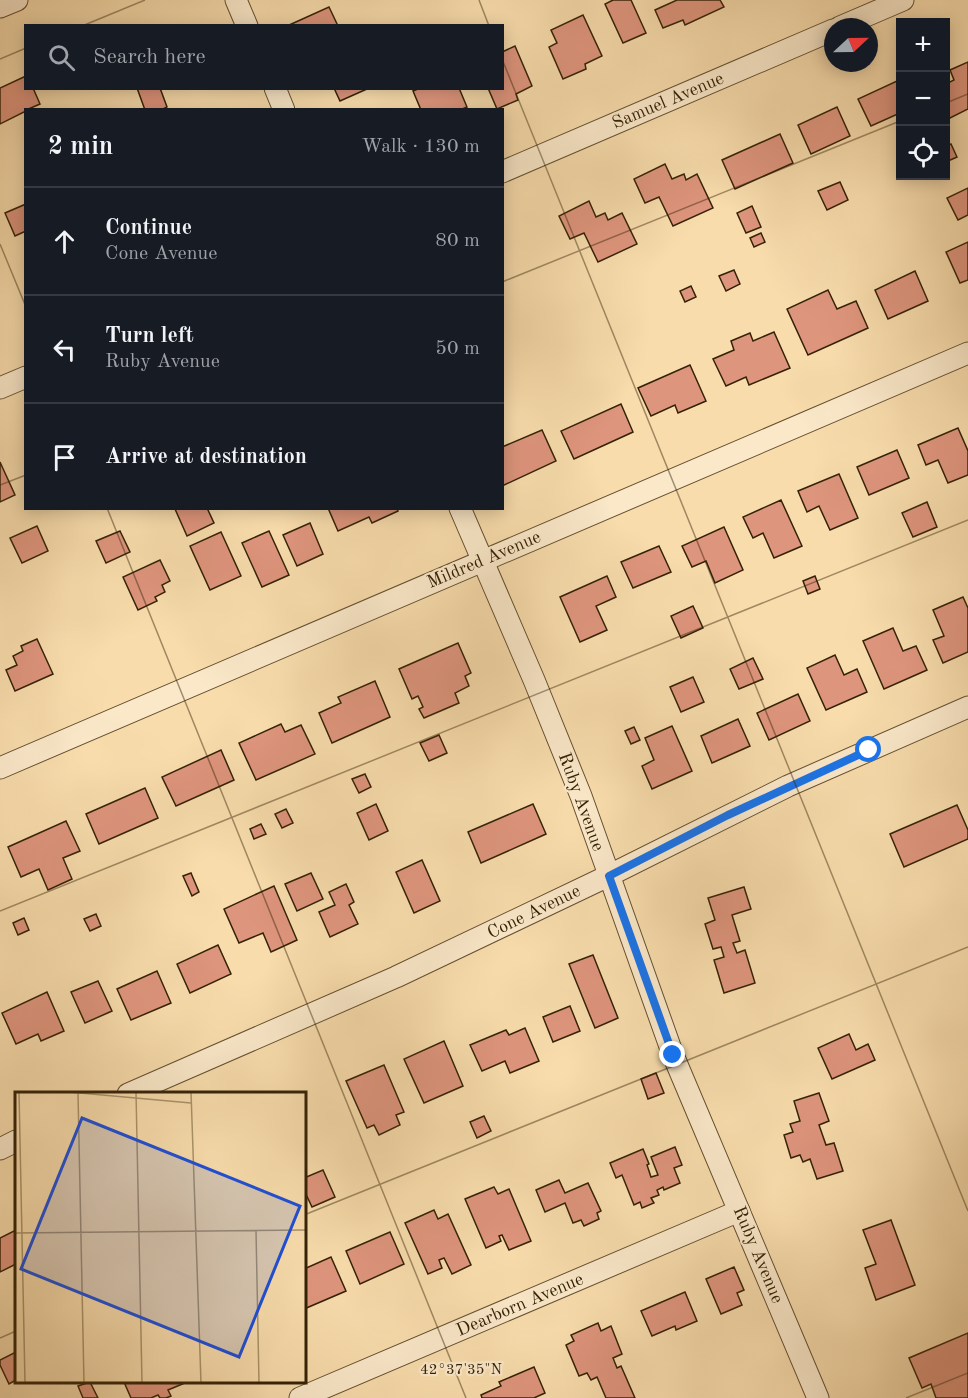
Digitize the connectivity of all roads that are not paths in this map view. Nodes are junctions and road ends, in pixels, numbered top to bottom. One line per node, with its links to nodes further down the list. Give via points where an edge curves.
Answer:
1 (17, 0): 4 (street)
2 (236, 0): 6 (street)
3 (903, 0): 5 (street)
4 (0, 7)
5 (861, 18)
6 (247, 24)
7 (824, 34): 10 (street, Samuel Avenue)
8 (276, 90): 9 (street)
9 (283, 108)
10 (504, 171)
11 (968, 353): 15 (street, Mildred Avenue)
12 (24, 378): 13 (street)
13 (0, 388)
14 (461, 510): 15 (street, Ruby Avenue)
15 (483, 561): 17 (street, Mildred Avenue); 18 (street, Ruby Avenue, via 564,754)
16 (968, 707): 18 (street, Cone Avenue, via 788,786)
17 (0, 768)
18 (609, 876): 19 (street, Cone Avenue, via 396,977); 22 (street, Ruby Avenue, via 673,1055)
19 (133, 1092)
20 (15, 1142): 21 (street)
21 (0, 1149)
22 (739, 1211): 23 (street, Dearborn Avenue); 24 (street, Ruby Avenue)
23 (300, 1398)
24 (818, 1398)

